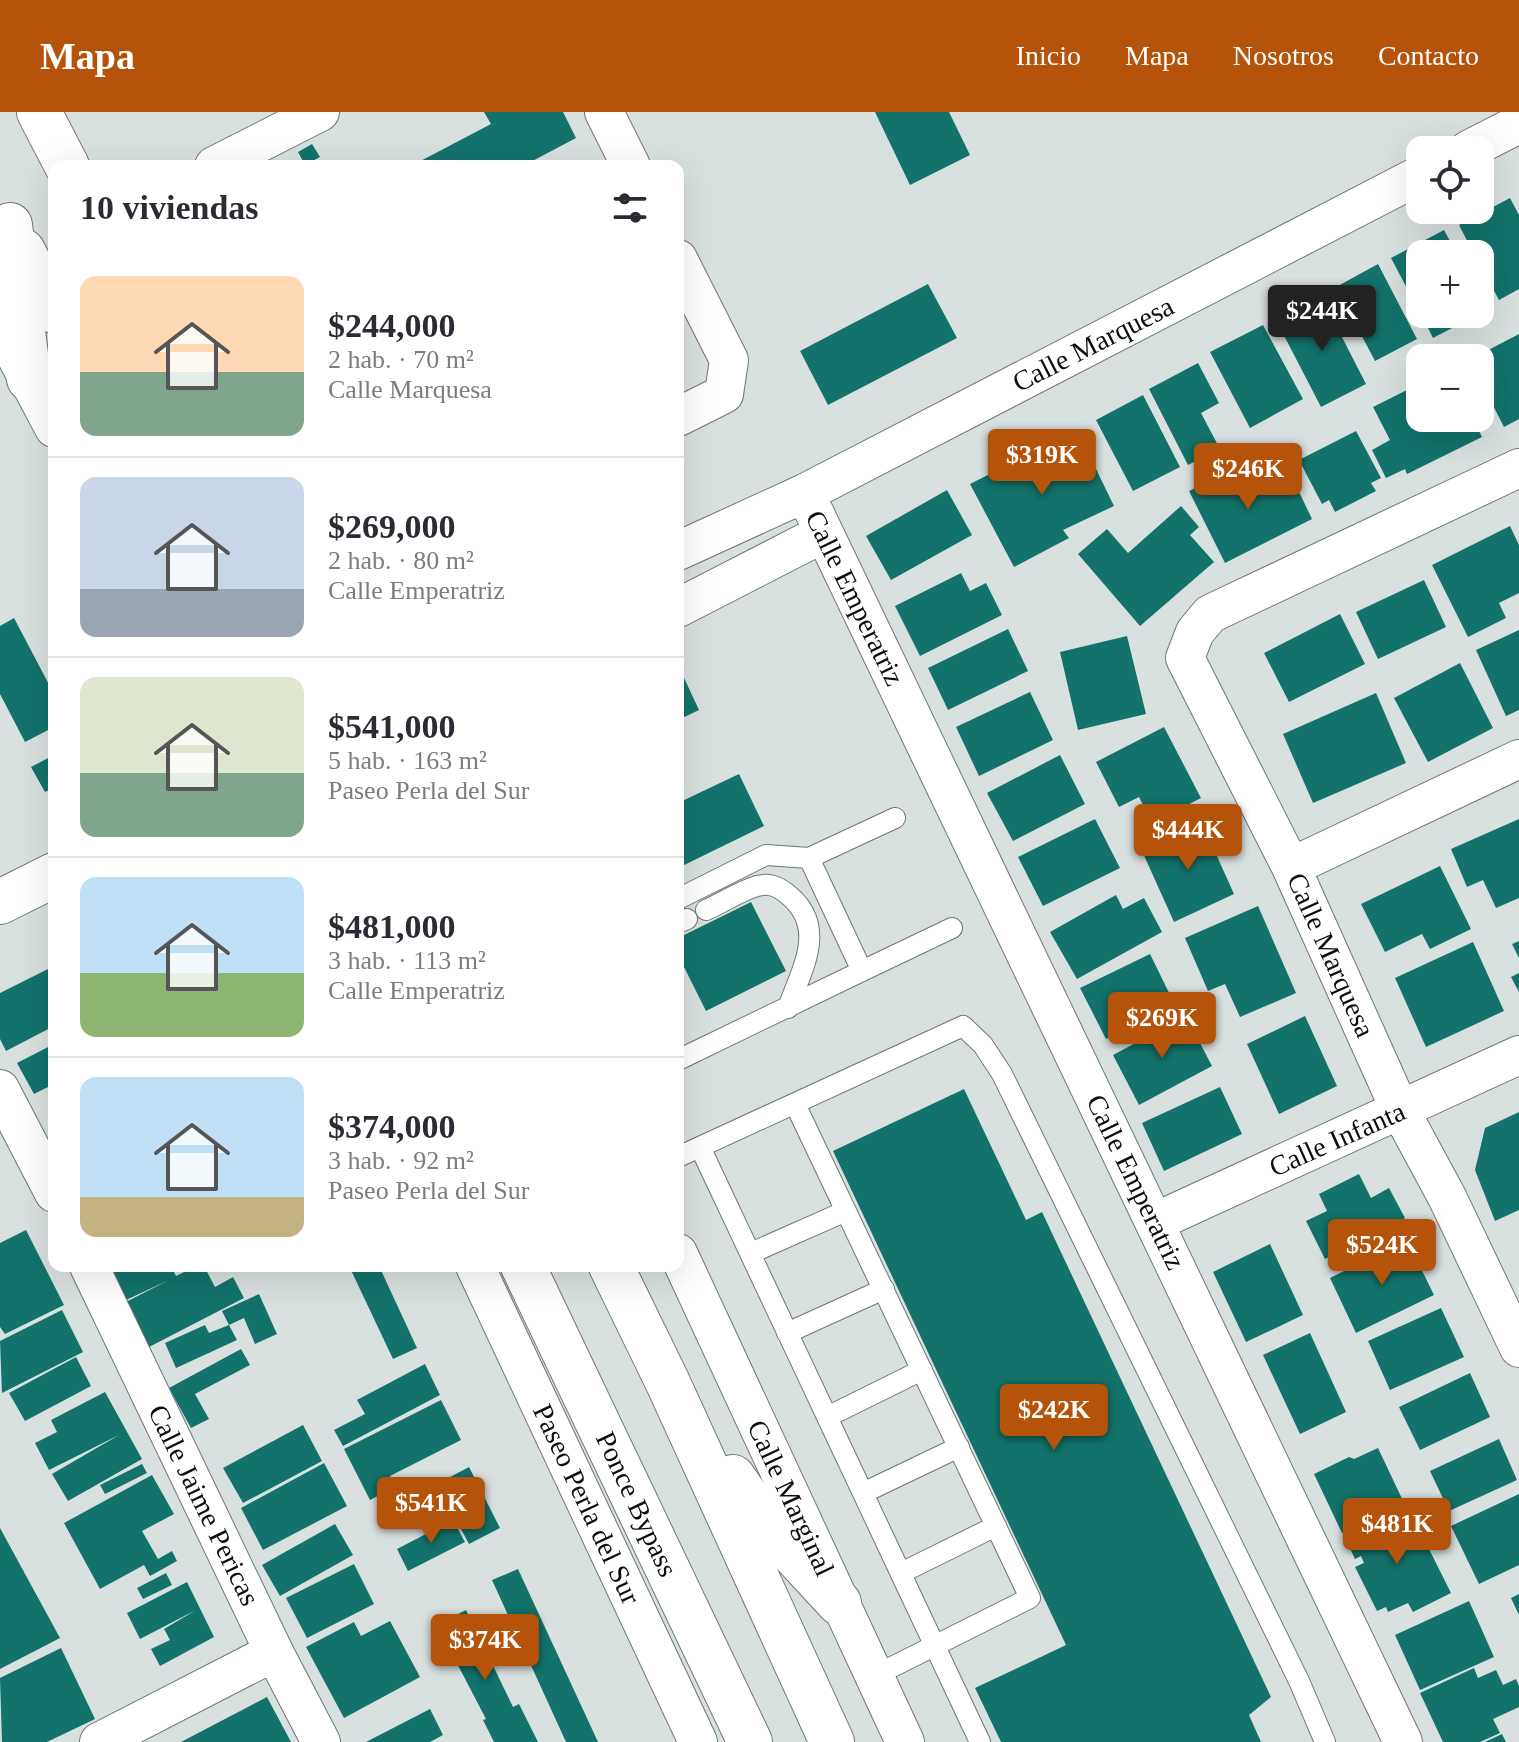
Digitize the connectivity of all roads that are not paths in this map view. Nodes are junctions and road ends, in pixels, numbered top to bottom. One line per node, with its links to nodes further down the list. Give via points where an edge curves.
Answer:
1 (39, 112): 6 (main road)
2 (320, 112): 7 (street)
3 (604, 112): 8 (street)
4 (1519, 124): 5 (street)
5 (1494, 137)
6 (64, 160)
7 (226, 160)
8 (628, 160)
9 (1406, 182): 18 (street, Calle Marquesa)
10 (5, 216): 12 (main road); 14 (main road)
11 (684, 271): 15 (street, via 729,360 724,394)
12 (48, 299)
13 (0, 326): 14 (street)
14 (29, 379): 16 (street)
15 (684, 414)
16 (48, 416)
17 (1519, 468): 25 (street, Calle Marquesa, via 1210,614 1195,632 1185,658)
18 (805, 493): 19 (street, Calle Emperatriz); 20 (street, Calle Marquesa)
19 (824, 533): 21 (street); 42 (street, Calle Emperatriz)
20 (684, 548)
21 (684, 605)
22 (1519, 759): 25 (street)
23 (895, 818): 24 (lane)
24 (809, 858): 27 (lane, via 766,855); 31 (lane)
25 (1291, 867): 37 (street, Calle Marquesa)
26 (48, 878): 28 (main road)
27 (684, 896)
28 (0, 902)
29 (706, 910): 32 (lane, via 759,885 777,886 795,900 811,936)
30 (952, 928): 31 (lane)
31 (862, 971): 32 (lane)
32 (788, 1008): 34 (lane)
33 (1519, 1055): 37 (street, Calle Infanta)
34 (684, 1057)
35 (0, 1089): 40 (street)
36 (795, 1104): 38 (lane); 41 (lane); 70 (lane, via 963,1026 983,1045 1009,1088)
37 (1400, 1110): 42 (street, Calle Infanta); 51 (street, Calle Marquesa)
38 (700, 1147): 39 (lane); 43 (lane)
39 (684, 1154)
40 (48, 1181)
41 (846, 1211): 43 (lane); 49 (lane)
42 (1155, 1222): 71 (street, Calle Emperatriz)
43 (751, 1253): 50 (lane)
44 (684, 1266): 59 (street, Calle Marginal)
45 (92, 1272): 61 (street, Calle Jaime Pericas)
46 (478, 1272): 65 (street, Paseo Perla del Sur)
47 (526, 1272): 66 (main road, Ponce Bypass)
48 (614, 1272): 53 (main road)
49 (884, 1289): 50 (lane); 52 (lane)
50 (787, 1333): 54 (lane)
51 (1519, 1347)
52 (922, 1370): 54 (lane); 55 (lane)
53 (668, 1383): 59 (main road, via 764,1522); 67 (main road)
54 (827, 1417): 56 (lane)
55 (959, 1447): 56 (lane); 57 (lane)
56 (863, 1493): 58 (lane)
57 (996, 1526): 58 (lane); 60 (lane, via 1030,1598)
58 (901, 1573): 60 (lane)
59 (839, 1603): 62 (street, Calle Marginal)
60 (935, 1646): 62 (lane); 69 (lane)
61 (274, 1652): 63 (street); 64 (street, Calle Jaime Pericas)
62 (874, 1676): 68 (street, Calle Marginal)
63 (99, 1742)
64 (321, 1742)
65 (698, 1742)
66 (750, 1742)
67 (832, 1742)
68 (905, 1742)
69 (980, 1742)
70 (1325, 1742)
71 (1403, 1742)

